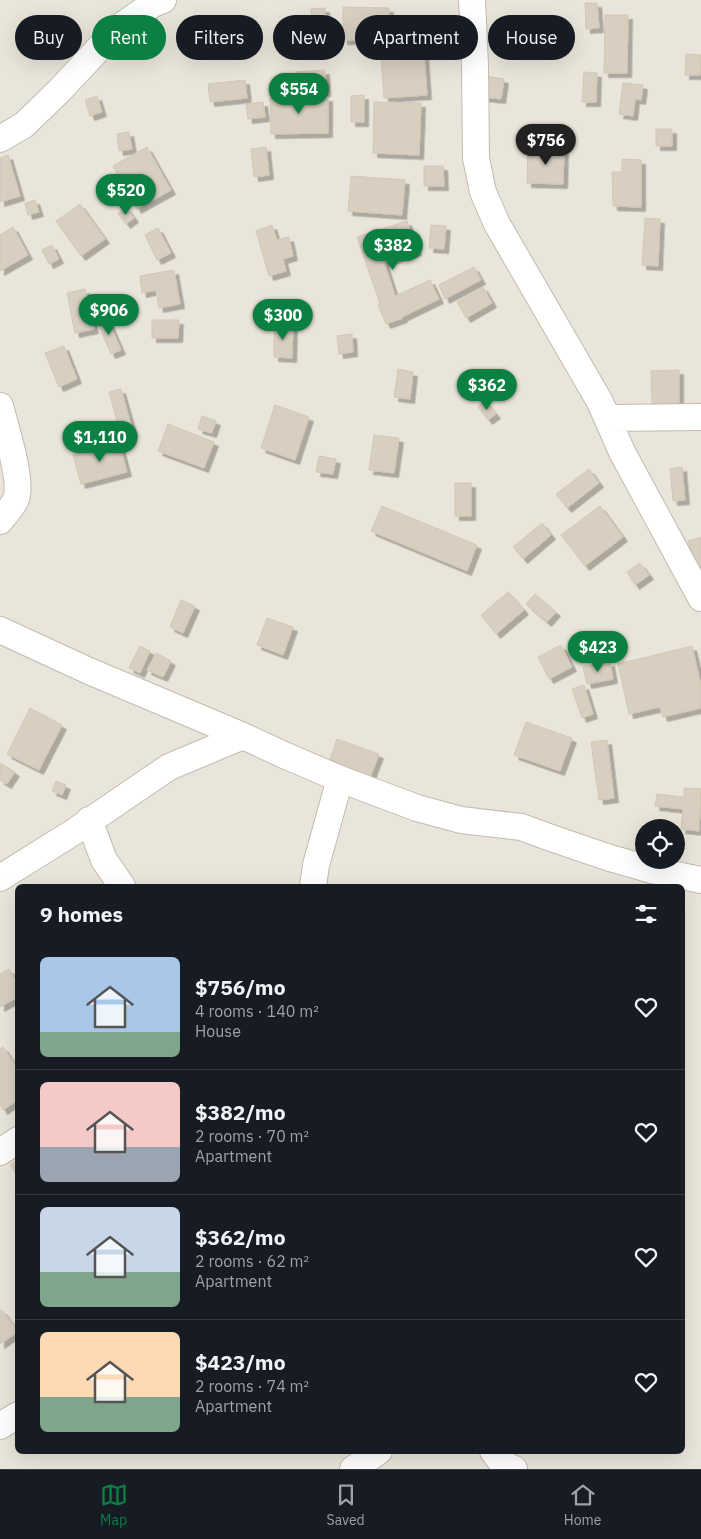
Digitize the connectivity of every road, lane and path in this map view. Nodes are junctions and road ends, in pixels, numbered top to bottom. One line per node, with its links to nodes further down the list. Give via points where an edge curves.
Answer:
1 (163, 0): 3 (street, via 118,28 24,125)
2 (472, 0): 6 (street, via 476,158 482,192)
3 (0, 139)
4 (0, 406): 7 (street, via 18,485 16,499)
5 (701, 417): 6 (street)
6 (608, 418): 8 (street, via 622,452)
7 (0, 521)
8 (701, 598)
9 (0, 630): 10 (street, via 89,672)
10 (243, 736): 11 (street); 12 (street, via 169,768)
11 (340, 779): 16 (street, via 417,808 460,820 521,827 610,858); 18 (street)
12 (89, 820): 13 (street); 14 (street)
13 (56, 843): 14 (street); 15 (street)
14 (104, 860): 17 (street)
15 (0, 878)
16 (701, 880)
17 (121, 884)
18 (313, 884)
19 (15, 1142): 20 (street)
20 (0, 1152)
21 (15, 1417): 22 (street)
22 (0, 1426)
23 (375, 1454): 25 (street)
24 (495, 1454): 26 (street)
25 (353, 1469)
26 (514, 1469)

